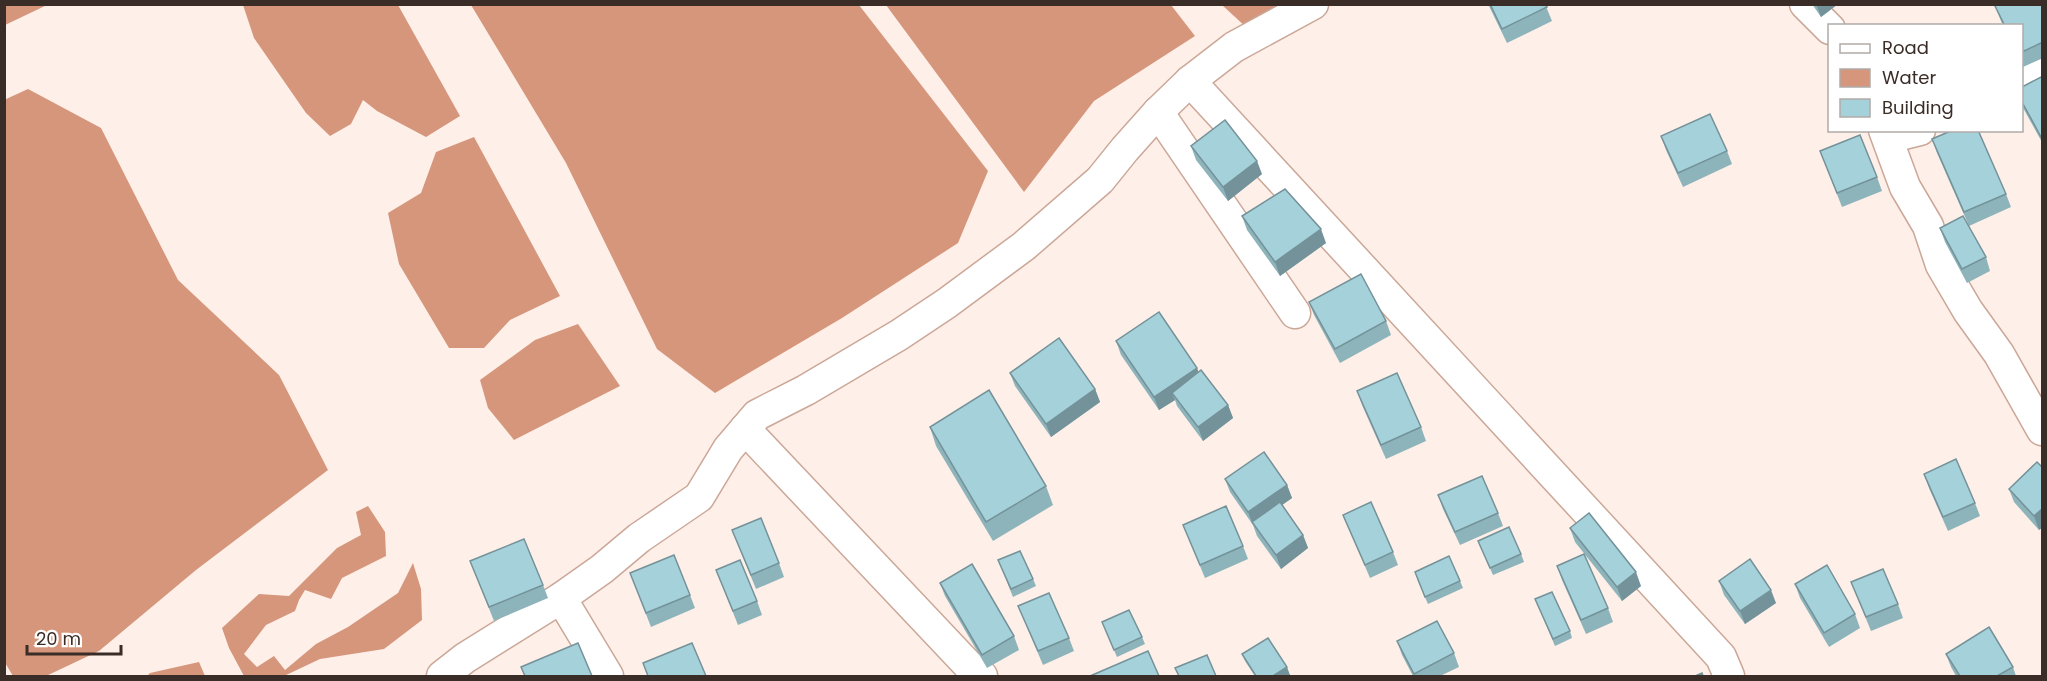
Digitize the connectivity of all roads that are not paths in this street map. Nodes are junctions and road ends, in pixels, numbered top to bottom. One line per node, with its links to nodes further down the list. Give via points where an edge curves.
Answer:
1 (1313, 4): 6 (street, via 1234,47)
2 (1805, 4): 3 (street)
3 (1828, 27)
4 (2043, 70): 5 (street)
5 (2023, 73)
6 (1190, 81): 7 (street); 17 (street, via 1721,657)
7 (1158, 112): 10 (street); 11 (street, via 1100,180 981,279 874,351 757,415)
8 (1903, 132): 9 (street)
9 (1886, 134): 12 (street, via 1905,187 1928,226 1941,265)
10 (1295, 313)
11 (744, 429): 13 (street, via 699,497); 16 (street)
12 (2043, 430)
13 (561, 598): 14 (street); 15 (street)
14 (442, 676)
15 (608, 676)
16 (982, 676)
17 (1730, 676)

